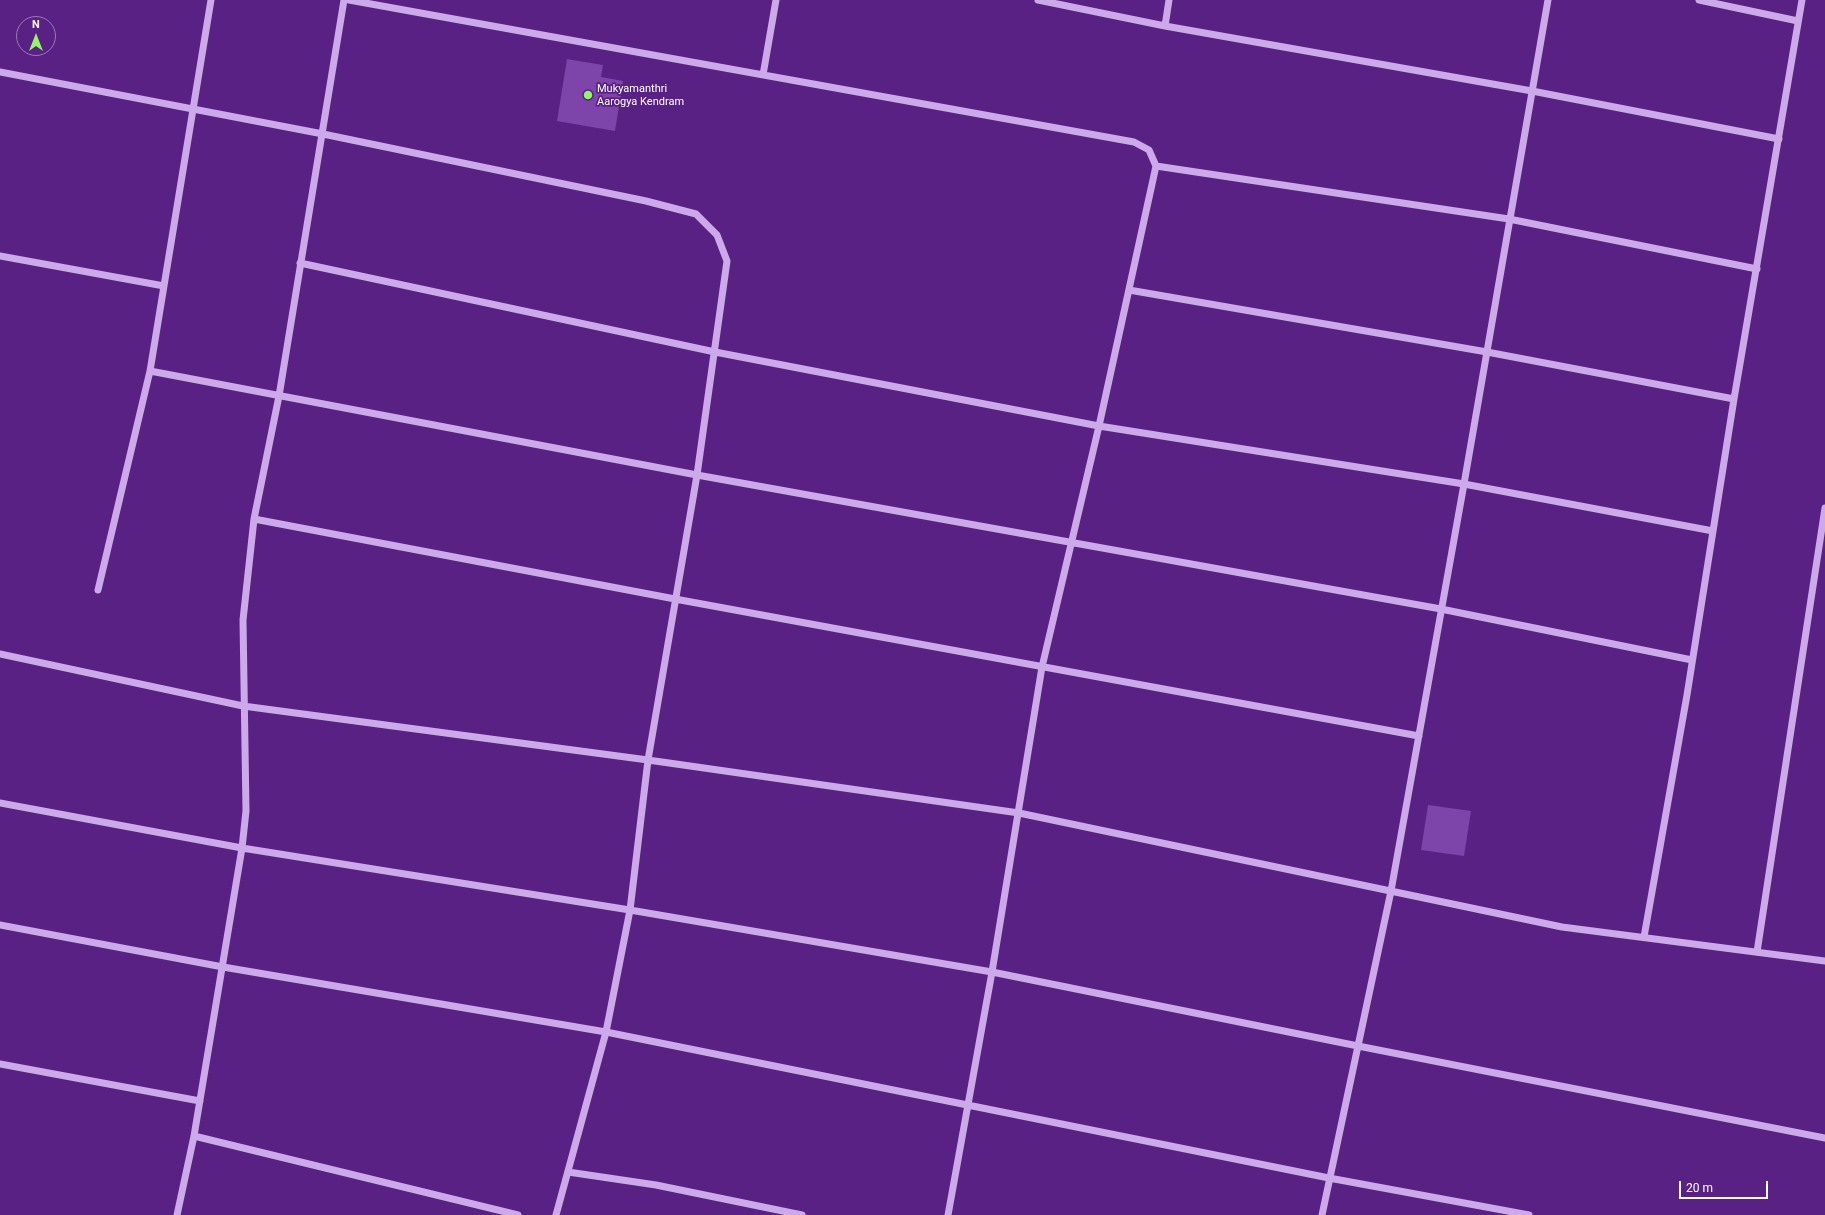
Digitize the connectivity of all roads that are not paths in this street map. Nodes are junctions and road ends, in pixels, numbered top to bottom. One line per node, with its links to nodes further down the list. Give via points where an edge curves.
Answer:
1 (211, 0): 15 (street)
2 (344, 0): 16 (street)
3 (349, 0): 13 (street)
4 (776, 0): 13 (street)
5 (1038, 0): 11 (street)
6 (1169, 0): 11 (street)
7 (1548, 0): 14 (street)
8 (1699, 0): 10 (street)
9 (1802, 0): 10 (street)
10 (1798, 21): 17 (street)
11 (1165, 26): 14 (street)
12 (0, 72): 15 (street)
13 (763, 75): 18 (street, via 1134,142 1149,150)
14 (1532, 91): 17 (street); 19 (street)
15 (193, 110): 16 (street); 23 (street)
16 (323, 134): 21 (street); 25 (street, via 646,201 696,214 717,235 727,261)
17 (1779, 139): 22 (street)
18 (1156, 166): 19 (street); 24 (street)
19 (1509, 220): 22 (street); 26 (street)
20 (0, 256): 23 (street)
21 (300, 263): 25 (street); 28 (street)
22 (1756, 269): 29 (street)
23 (164, 286): 27 (street)
24 (1128, 290): 26 (street); 30 (street)
25 (715, 352): 30 (street); 31 (street)
26 (1487, 352): 29 (street); 32 (street)
27 (150, 372): 28 (street); 37 (street)
28 (279, 396): 31 (street); 34 (street)
29 (1734, 399): 35 (street)
30 (1099, 426): 32 (street); 36 (street)
31 (697, 476): 36 (street); 38 (street)
32 (1464, 484): 35 (street); 39 (street)
33 (1825, 508): 53 (street)
34 (254, 518): 38 (street); 43 (street, via 243,620)
35 (1713, 531): 41 (street)
36 (1070, 543): 39 (street); 42 (street)
37 (98, 590)
38 (675, 599): 42 (street); 45 (street)
39 (1441, 609): 41 (street); 44 (street)
40 (0, 654): 43 (street)
41 (1692, 660): 52 (street)
42 (1042, 667): 44 (street); 47 (street)
43 (243, 706): 45 (street); 48 (street, via 246,811)
44 (1419, 736): 49 (street)
45 (648, 760): 47 (street); 50 (street)
46 (0, 803): 48 (street)
47 (1019, 813): 49 (street); 56 (street)
48 (242, 848): 50 (street); 55 (street)
49 (1391, 891): 52 (street, via 1562,926); 58 (street)
50 (630, 910): 56 (street); 57 (street)
51 (0, 925): 55 (street)
52 (1644, 937): 53 (street)
53 (1756, 952): 54 (street)
54 (1825, 961)
55 (223, 967): 57 (street); 60 (street)
56 (992, 972): 58 (street); 61 (street)
57 (606, 1032): 61 (street); 64 (street)
58 (1358, 1046): 63 (street); 65 (street)
59 (0, 1064): 60 (street)
60 (200, 1101): 62 (street)
61 (968, 1105): 65 (street); 70 (street)
62 (194, 1136): 66 (street); 67 (street)
63 (1825, 1138)
64 (568, 1172): 68 (street); 69 (street, via 656,1186)
65 (1329, 1178): 71 (street); 72 (street)
66 (177, 1215)
67 (518, 1215)
68 (556, 1215)
69 (802, 1215)
70 (948, 1215)
71 (1322, 1215)
72 (1528, 1215)

